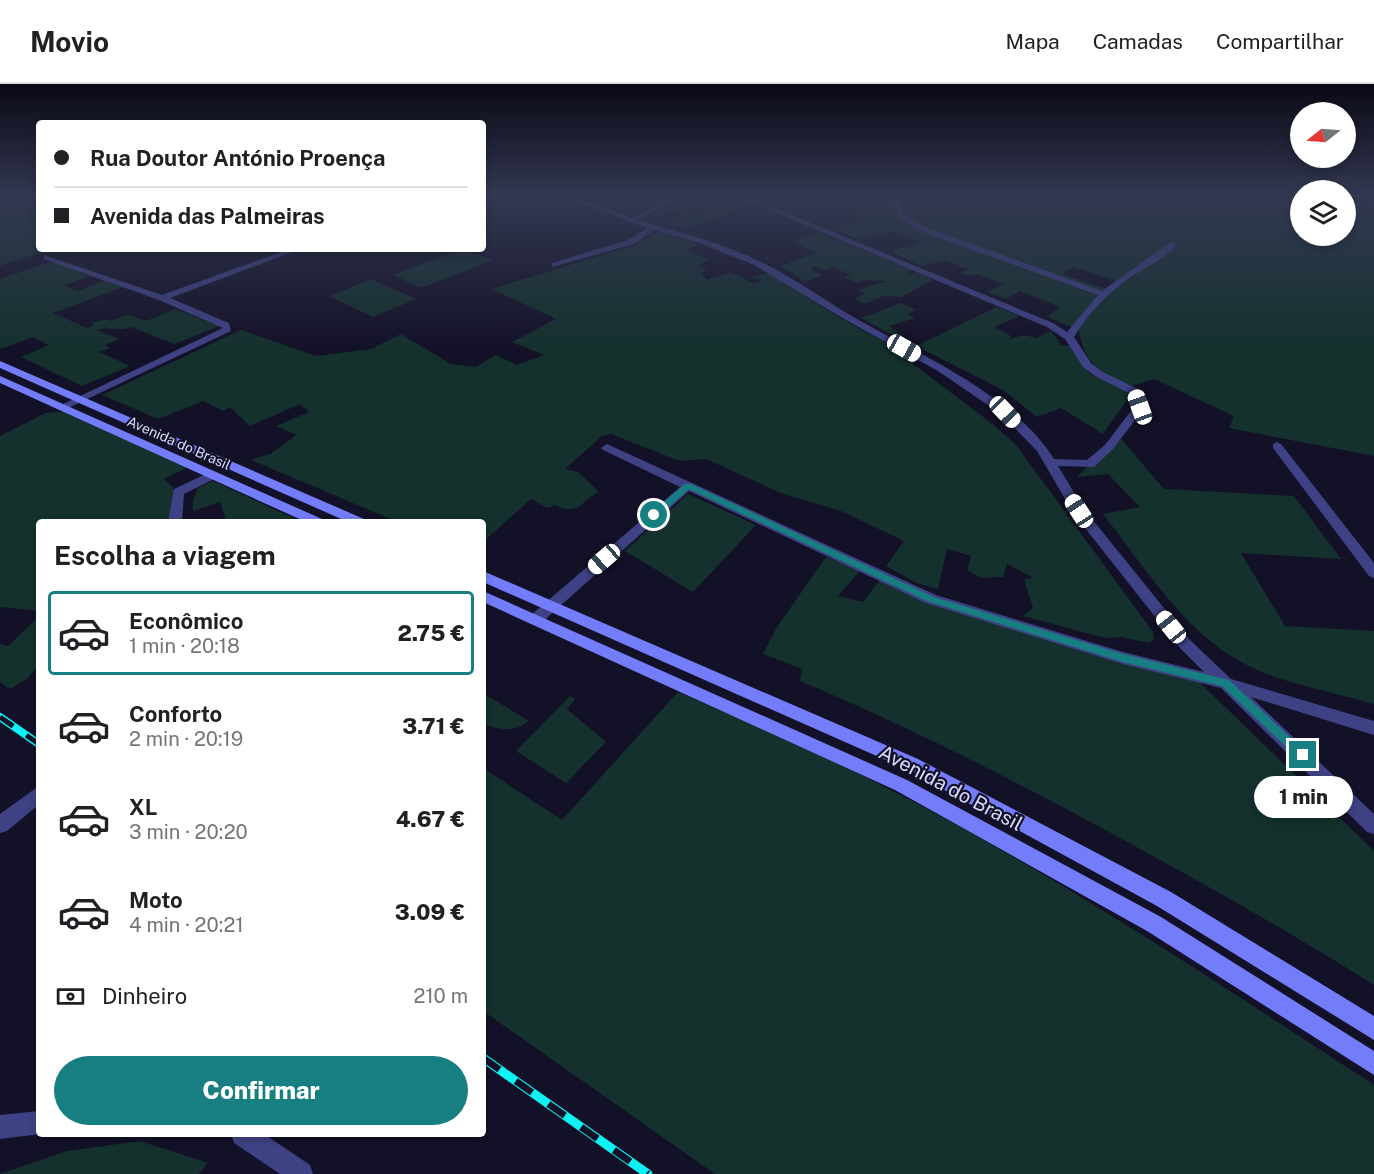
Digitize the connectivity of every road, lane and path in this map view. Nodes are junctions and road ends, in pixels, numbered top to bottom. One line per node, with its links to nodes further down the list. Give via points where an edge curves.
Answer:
1 (612, 248): 8 (street)
2 (719, 248): 18 (street, via 757,263 942,369 1005,412)
3 (864, 248): 11 (street, via 1050,325)
4 (975, 248): 9 (street)
5 (1169, 248): 9 (street)
6 (277, 252): 10 (street)
7 (47, 257): 10 (street)
8 (555, 265)
9 (1103, 294): 11 (street, via 1083,314)
10 (162, 298): 14 (street, via 228,329)
11 (1069, 337): 18 (street, via 1087,365 1134,391 1140,407 1109,447 1090,464)
12 (0, 364): 14 (main road, Avenida do Brasil)
13 (0, 379): 15 (main road, Avenida do Brasil)
14 (79, 400): 15 (street); 23 (main road, Avenida do Brasil)
15 (62, 407): 19 (main road, Avenida do Brasil)
16 (1277, 446): 24 (street)
17 (607, 448): 20 (street)
18 (1051, 462): 29 (street, via 1079,511 1184,643)
19 (212, 475): 21 (street, via 178,492); 22 (main road, Avenida do Brasil)
20 (688, 486): 27 (street); 29 (street, via 931,599 1123,658)
21 (175, 519)
22 (310, 519)
23 (352, 519)
24 (1374, 573)
25 (486, 577): 27 (main road, Avenida do Brasil)
26 (486, 598): 28 (main road, Avenida do Brasil)
27 (551, 606): 28 (street); 34 (main road, Avenida do Brasil, via 912,764 1164,899)
28 (535, 620): 35 (main road, Avenida do Brasil, via 901,784 1154,924)
29 (1225, 683): 30 (street); 33 (street)
30 (1374, 728)
31 (36, 796): 32 (street)
32 (0, 825)
33 (1374, 826)
34 (1374, 1029)
35 (1374, 1064)
36 (36, 1123): 37 (street)
37 (0, 1128)
38 (247, 1137): 39 (street)
39 (300, 1174)

